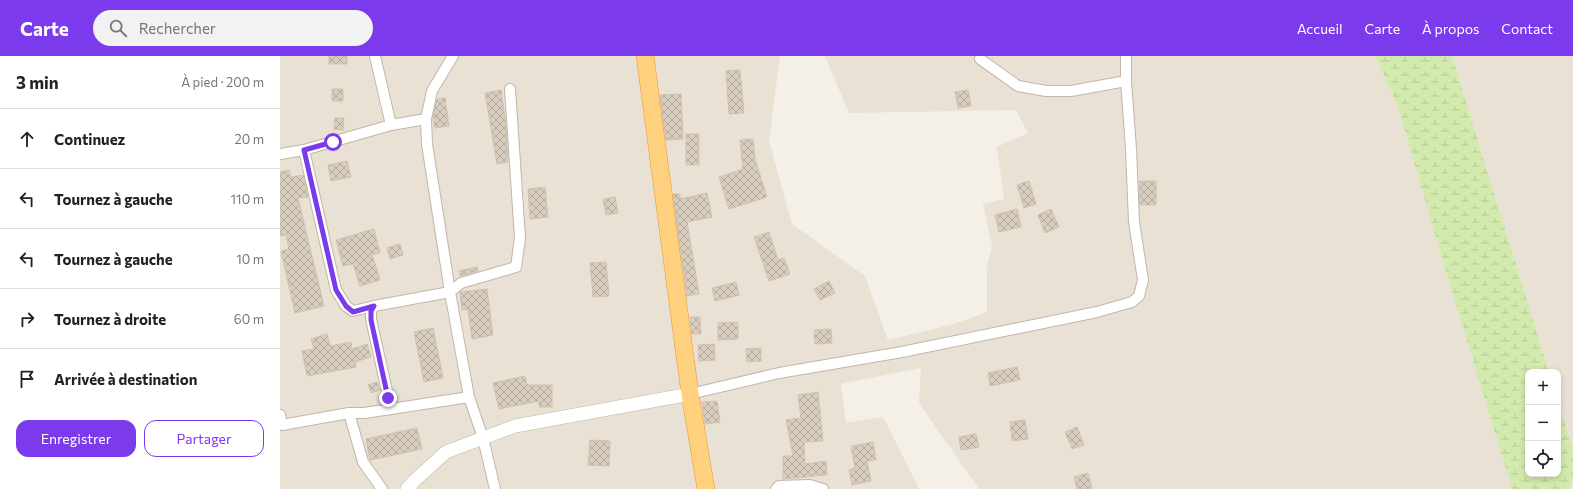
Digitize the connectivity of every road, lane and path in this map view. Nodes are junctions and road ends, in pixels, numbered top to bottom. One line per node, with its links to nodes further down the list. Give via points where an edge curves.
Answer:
1 (375, 56): 9 (street)
2 (453, 56): 8 (street, via 432,91)
3 (645, 56): 14 (highway)
4 (1126, 56): 6 (street)
5 (980, 59): 6 (street, via 1018,86 1039,90 1071,91)
6 (1126, 81): 14 (street, via 1134,222 1143,280 1139,296 1132,302 1097,312 902,352 778,373)
7 (510, 89): 12 (street, via 520,238 516,267 460,283)
8 (426, 119): 9 (street); 12 (street, via 427,144)
9 (391, 125): 10 (street)
10 (304, 150): 11 (street); 13 (street, via 336,290 353,312)
11 (280, 154)
12 (450, 292): 13 (street); 15 (street)
13 (374, 306): 16 (street, via 371,320)
14 (690, 394): 19 (street, via 514,426); 23 (highway)
15 (469, 397): 16 (street); 19 (street)
16 (391, 409): 17 (street)
17 (349, 413): 18 (street); 20 (street, via 363,462)
18 (281, 421)
19 (483, 438): 21 (street, via 446,452); 22 (street)
20 (382, 489)
21 (407, 489)
22 (495, 489)
23 (706, 489)
24 (776, 489): 25 (street, via 778,486 810,485)
25 (823, 489)

